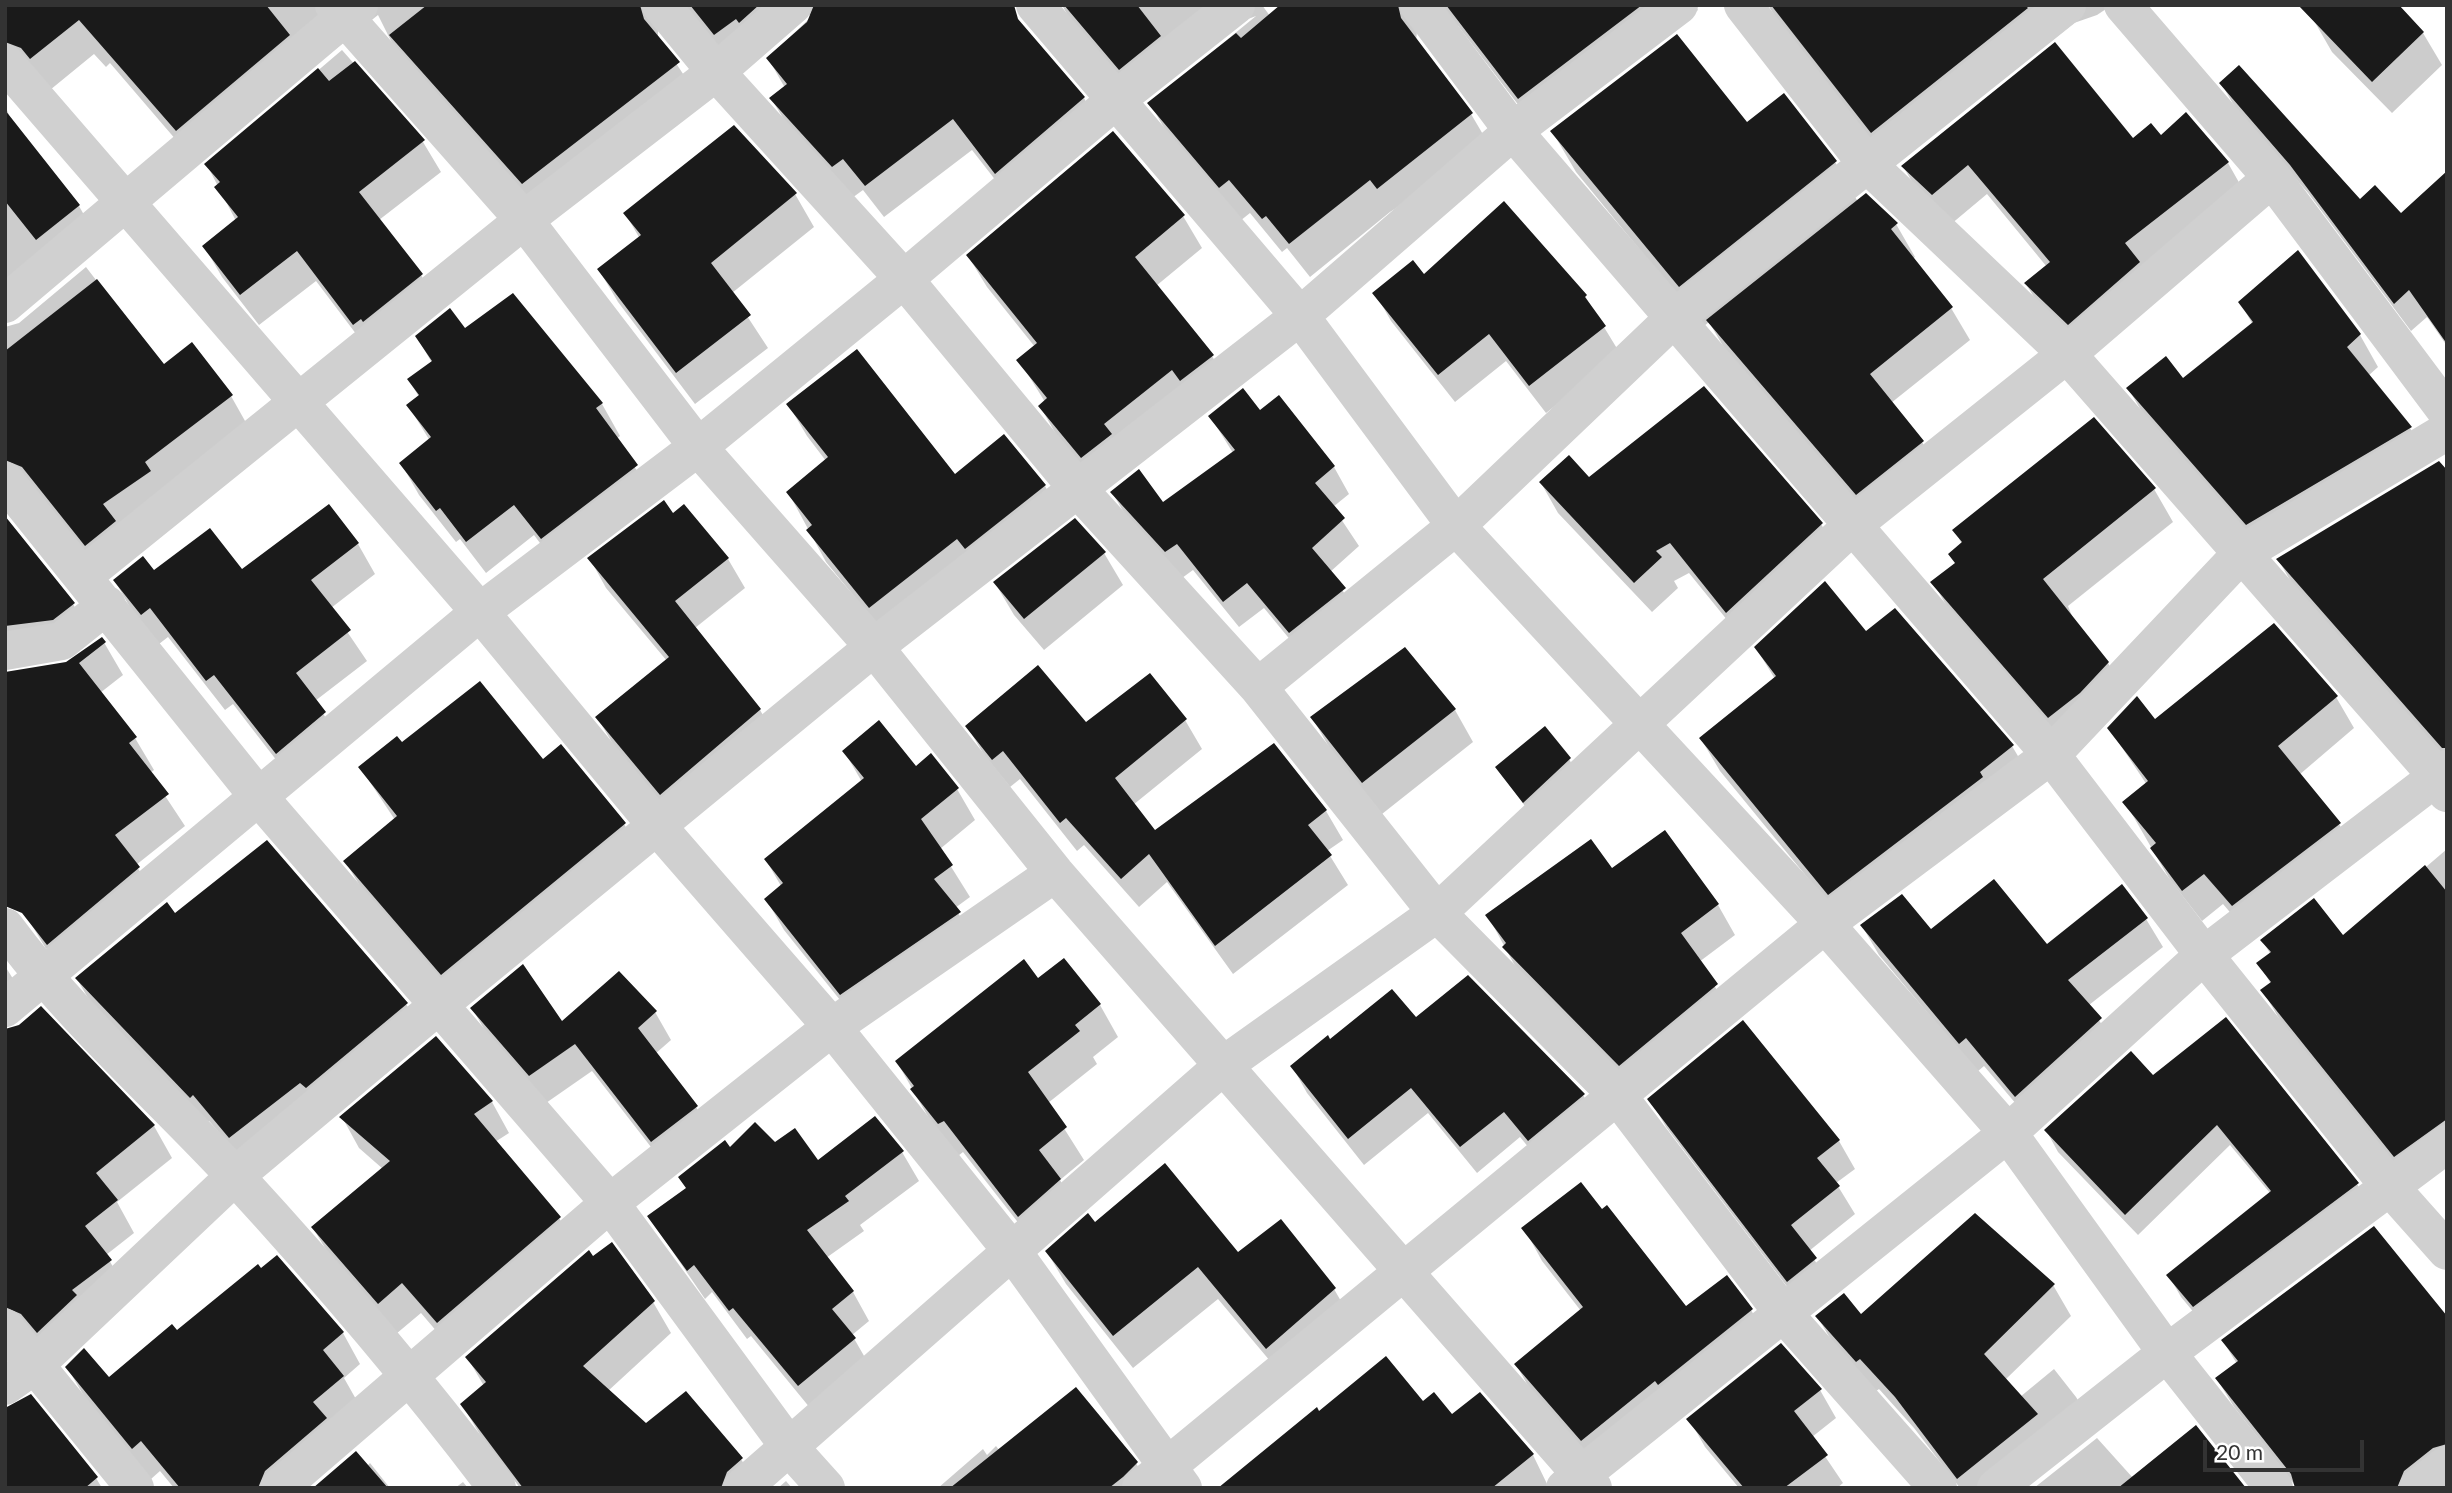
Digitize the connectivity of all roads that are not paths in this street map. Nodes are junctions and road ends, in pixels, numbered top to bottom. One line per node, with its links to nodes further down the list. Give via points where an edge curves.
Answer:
1 (662, 5): 12 (street)
2 (793, 5): 12 (street)
3 (1035, 5): 13 (street)
4 (1236, 5): 13 (street)
5 (1419, 5): 14 (street)
6 (1679, 5): 14 (street)
7 (1743, 5): 15 (street)
8 (2067, 5): 15 (street)
9 (2123, 5): 16 (street)
10 (346, 9): 17 (street); 18 (street)
11 (5, 63): 17 (street)
12 (716, 72): 18 (street); 19 (street)
13 (1116, 99): 19 (street); 21 (street)
14 (1513, 131): 21 (street); 22 (street)
15 (1866, 163): 22 (street); 23 (street)
16 (2272, 178): 23 (street); 25 (street)
17 (127, 202): 20 (street); 24 (street)
18 (524, 220): 24 (street); 27 (street)
19 (904, 279): 27 (street); 29 (street)
20 (5, 304)
21 (1300, 316): 29 (street); 31 (street)
22 (1673, 319): 30 (street); 31 (street)
23 (2067, 354): 30 (street); 32 (street)
24 (298, 401): 33 (street); 35 (street)
25 (2447, 412)
26 (2447, 431): 32 (street)
27 (698, 447): 35 (street); 36 (street)
28 (5, 481): 33 (street)
29 (1077, 488): 36 (street); 38 (street)
30 (1854, 524): 39 (street); 40 (street)
31 (1456, 526): 38 (street); 39 (street)
32 (2241, 554): 40 (street); 41 (street)
33 (83, 576): 34 (street)
34 (107, 606): 37 (street, via 62,640); 42 (street)
35 (480, 612): 42 (street); 43 (street)
36 (874, 646): 43 (street); 44 (street)
37 (5, 651)
38 (1258, 687): 45 (street)
39 (1640, 724): 45 (street); 46 (street)
40 (2050, 755): 46 (street); 48 (street)
41 (2443, 779): 48 (street)
42 (258, 796): 49 (street); 50 (street)
43 (657, 826): 50 (street); 52 (street)
44 (1055, 873): 52 (street); 53 (street)
45 (1437, 913): 53 (street); 54 (street)
46 (1825, 924): 54 (street); 55 (street)
47 (5, 927): 49 (street)
48 (2204, 955): 55 (street); 58 (street)
49 (41, 976): 51 (street); 57 (street)
50 (440, 1003): 57 (street); 59 (street)
51 (5, 1008)
52 (832, 1027): 59 (street); 60 (street)
53 (1225, 1064): 60 (street); 62 (street)
54 (1617, 1095): 62 (street); 63 (street)
55 (2007, 1133): 63 (street); 65 (street)
56 (2447, 1144): 58 (street)
57 (235, 1176): 66 (street); 67 (street)
58 (2390, 1187): 61 (street); 65 (street)
59 (610, 1203): 67 (street); 69 (street)
60 (1012, 1251): 69 (street); 71 (street)
61 (2447, 1251)
62 (1405, 1271): 71 (street); 72 (street)
63 (1783, 1313): 72 (street); 78 (street)
64 (5, 1328): 66 (street)
65 (2167, 1353): 79 (street); 80 (street)
66 (36, 1364): 68 (street); 73 (street)
67 (412, 1376): 74 (street); 75 (street)
68 (5, 1386)
69 (790, 1448): 76 (street); 77 (street)
70 (2447, 1465): 81 (street)
71 (1164, 1481)
72 (1580, 1483)
73 (135, 1488)
74 (279, 1488)
75 (497, 1488)
76 (742, 1488)
77 (826, 1488)
78 (1938, 1488)
79 (1997, 1488)
80 (2274, 1488)
81 (2418, 1488)

